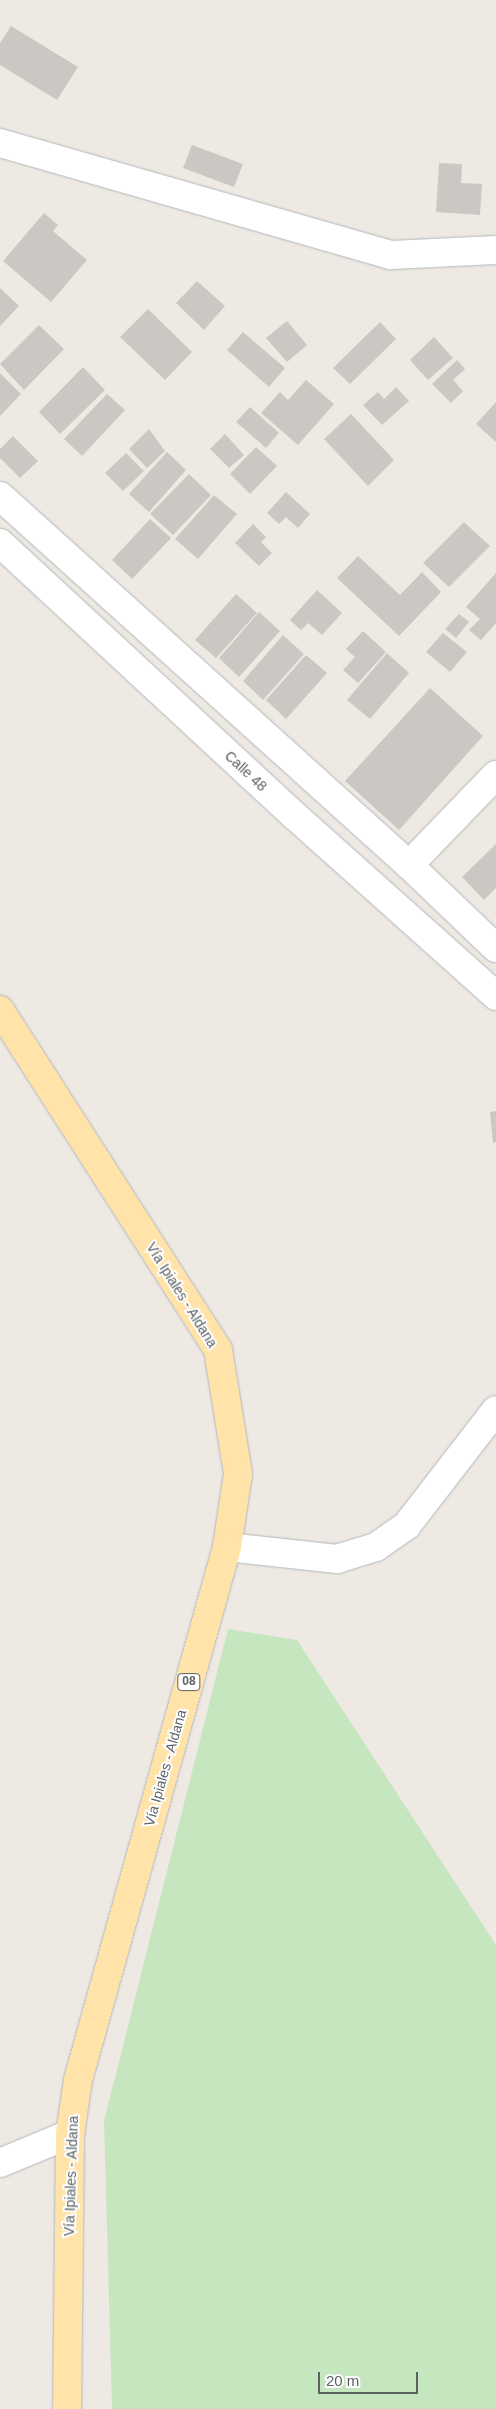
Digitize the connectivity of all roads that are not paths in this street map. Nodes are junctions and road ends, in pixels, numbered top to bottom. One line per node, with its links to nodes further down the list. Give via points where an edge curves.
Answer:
1 (0, 143): 2 (street, via 390,255)
2 (496, 250)
3 (0, 496): 6 (street)
4 (0, 543): 8 (street, Calle 48, via 295,816)
5 (496, 775): 6 (street)
6 (409, 865): 7 (street)
7 (496, 948)
8 (496, 996)
9 (0, 1010): 11 (main road, Vía Ipiales - Aldana / 08, via 218,1350 238,1474)
10 (496, 1410): 11 (street, via 407,1525 376,1547 337,1558)
11 (227, 1547): 12 (main road, Vía Ipiales - Aldana / 08, via 78,2080)
12 (70, 2134): 13 (street); 14 (main road, Vía Ipiales - Aldana / 08)
13 (0, 2163)
14 (67, 2409)

